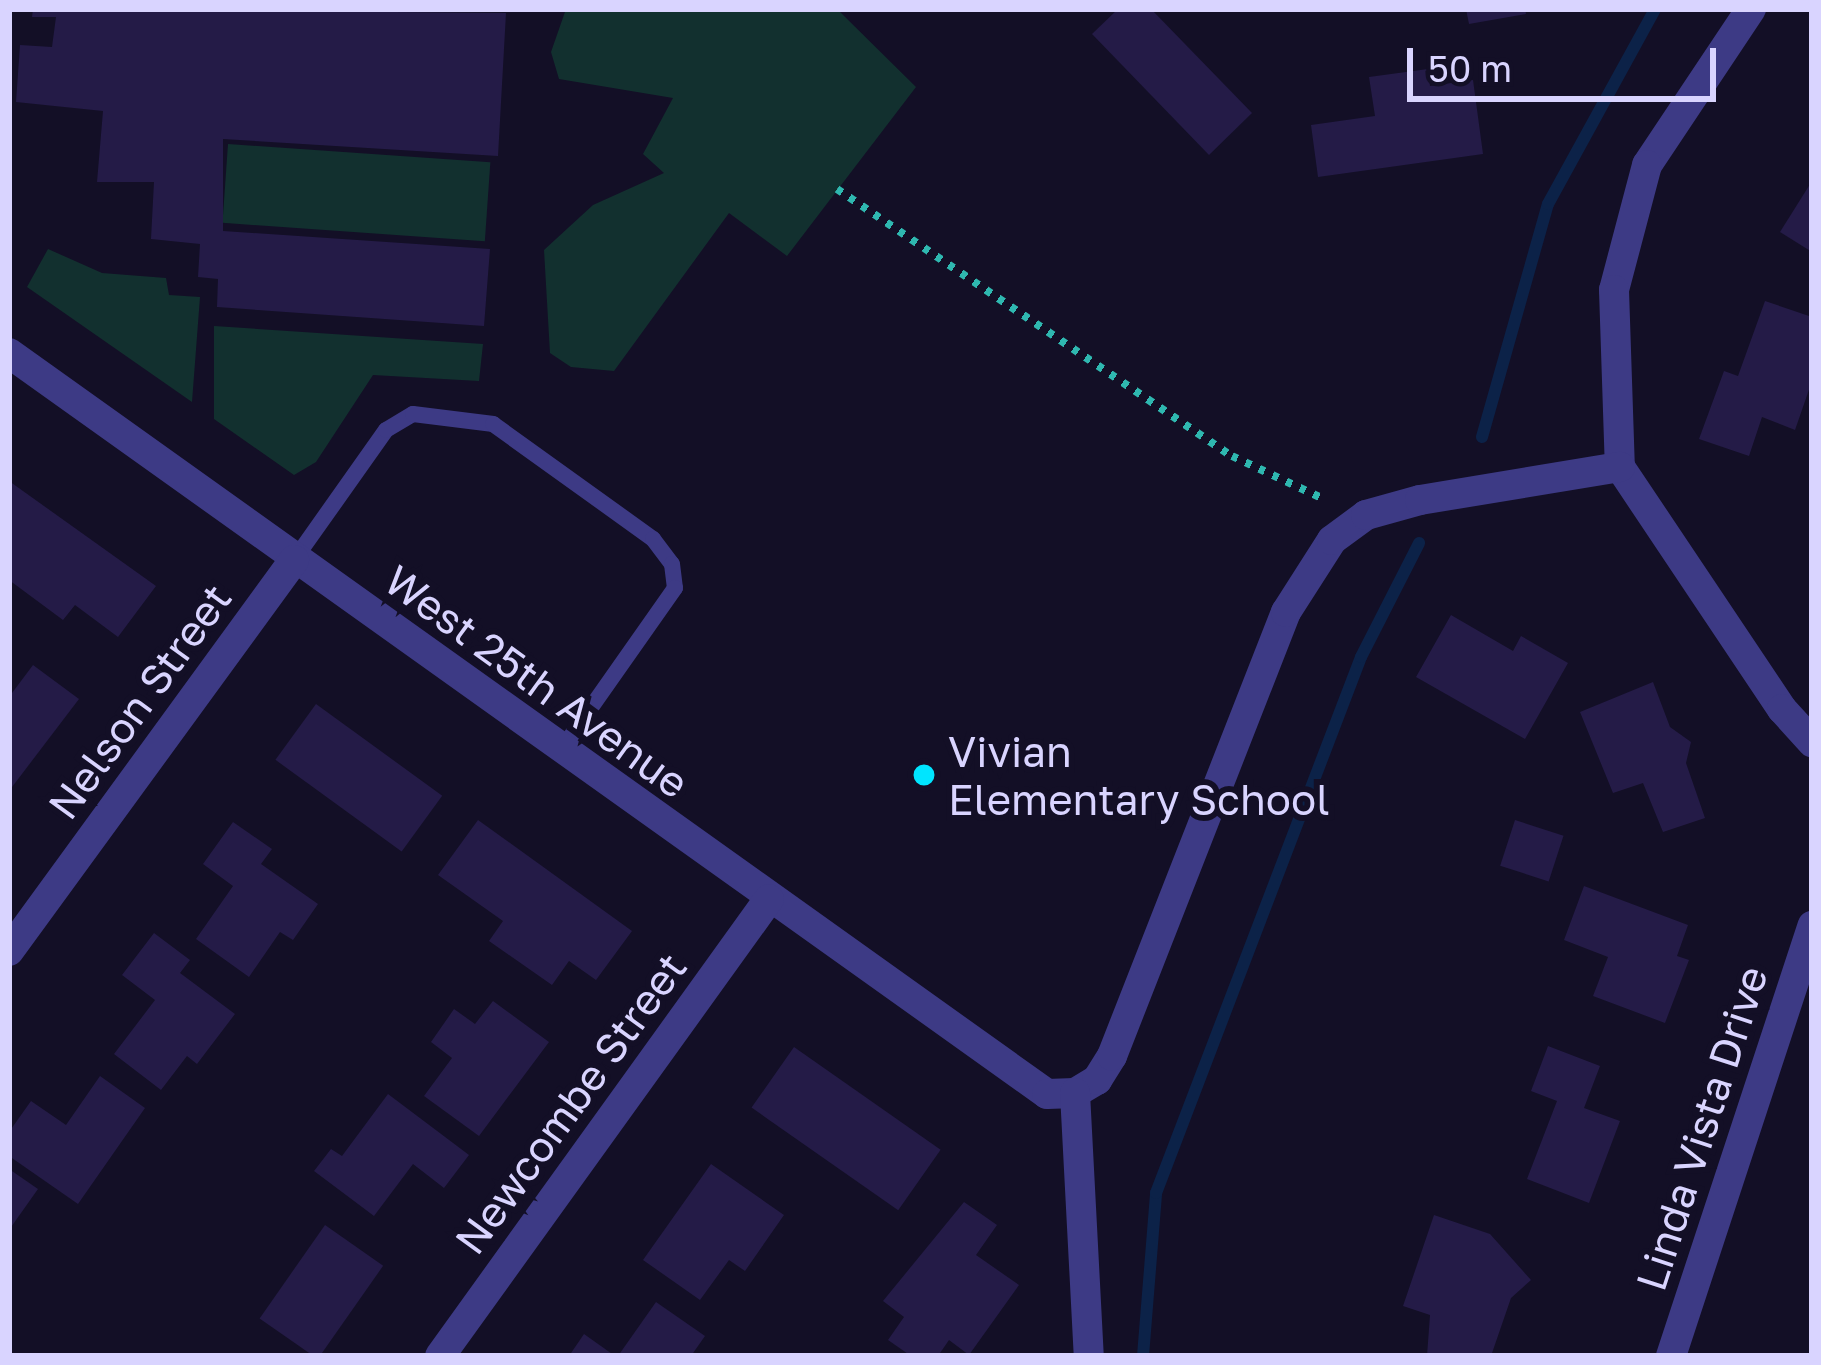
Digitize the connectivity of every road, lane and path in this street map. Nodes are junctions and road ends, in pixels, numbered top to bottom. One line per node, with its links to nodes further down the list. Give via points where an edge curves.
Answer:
1 (1751, 9): 4 (street, via 1647,165 1614,290)
2 (837, 190): 5 (path, via 1232,456)
3 (9, 353): 6 (street, West 25th Avenue)
4 (1620, 467): 7 (street); 12 (street, via 1420,500 1366,515 1332,540 1286,612 1112,1056 1097,1080)
5 (1336, 504)
6 (294, 560): 8 (street, West 25th Avenue); 8 (lane, via 386,430 413,414 493,424 652,539 672,564 675,588); 11 (street, Nelson Street)
7 (1812, 742)
8 (561, 750): 9 (street, West 25th Avenue)
9 (769, 899): 12 (street, West 25th Avenue, via 1016,1077 1047,1094); 13 (street, Newcombe Street)
10 (1812, 926): 15 (street, Linda Vista Drive)
11 (9, 951)
12 (1075, 1093): 14 (street)
13 (440, 1356)
14 (1089, 1356)
15 (1671, 1356)

